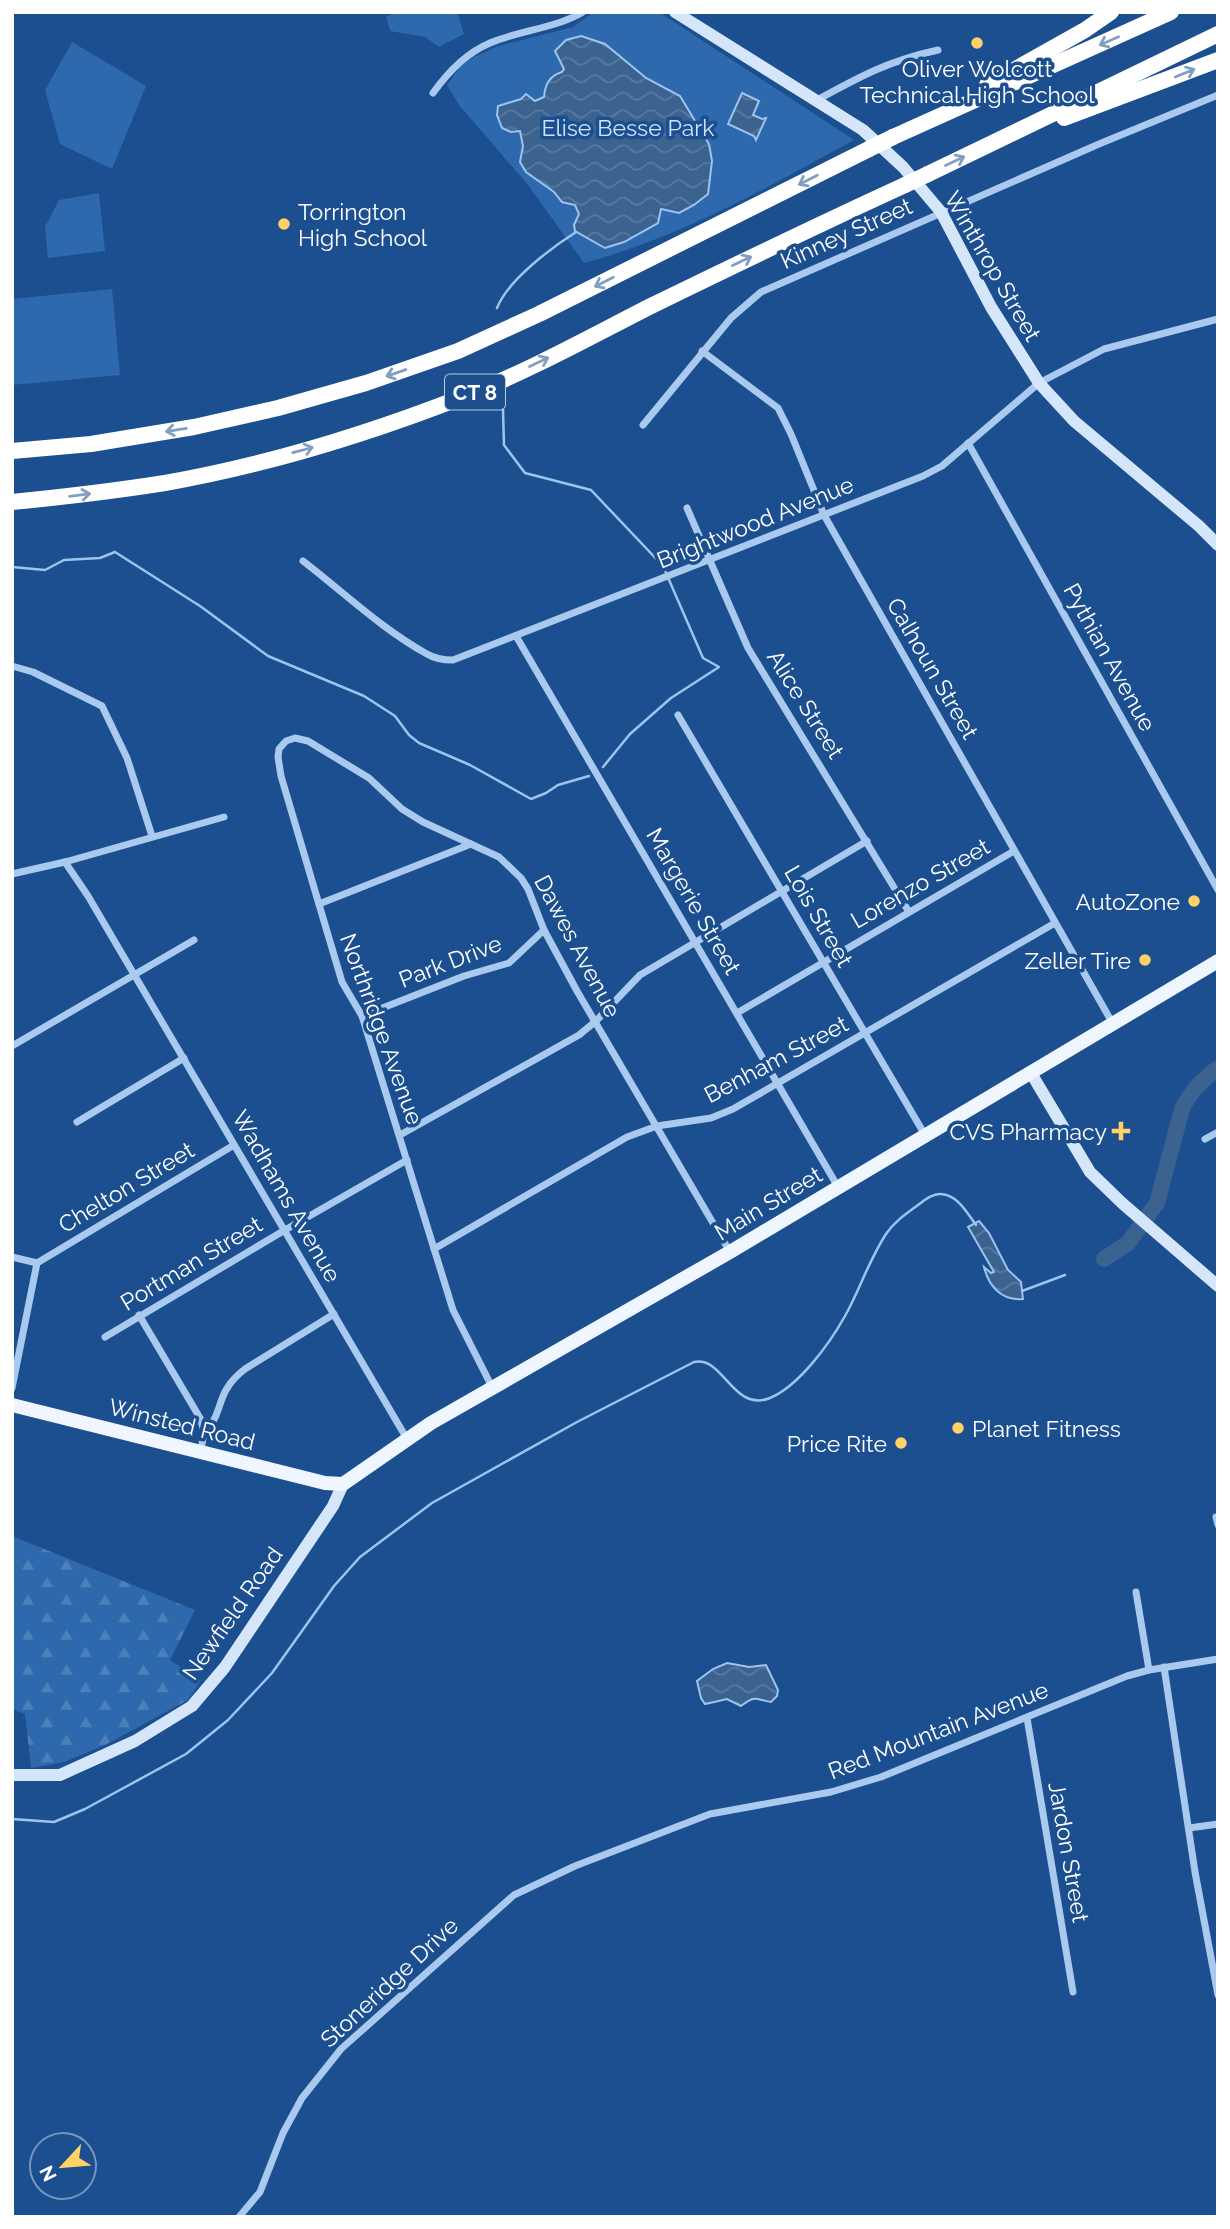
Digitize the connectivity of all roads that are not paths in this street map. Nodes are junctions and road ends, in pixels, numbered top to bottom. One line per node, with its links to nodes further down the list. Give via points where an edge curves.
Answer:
1 (583, 12): 8 (street, via 566,22 490,43 465,58)
2 (676, 12): 10 (street, Winthrop Street)
3 (1111, 12): 11 (highway)
4 (1171, 12): 11 (highway, CT 8, one-way to 11)
5 (1218, 34): 12 (highway, CT 8)
6 (938, 50): 10 (street, via 876,68)
7 (1218, 60): 12 (highway, one-way to 7)
8 (433, 93)
9 (1218, 95): 13 (street, Kinney Street)
10 (817, 100): 13 (street, Winthrop Street, via 863,130)
11 (910, 128): 19 (highway, CT 8, one-way to 19, bridge, via 458,351 354,387 194,427)
12 (983, 148): 20 (highway, CT 8, one-way to 12, bridge, via 167,482 391,424 550,357)
13 (941, 212): 15 (street, Kinney Street, via 761,292); 16 (street, Winthrop Street, via 991,307)
14 (1218, 319): 16 (street, Brightwood Avenue, via 1104,349)
15 (702, 351): 17 (street, Kinney Street); 22 (street, Calhoun Street, via 778,408)
16 (1039, 383): 18 (street, Brightwood Avenue); 23 (street, Winthrop Street, via 1074,421)
17 (643, 425)
18 (968, 443): 22 (street, Brightwood Avenue, via 923,476); 37 (street, Pythian Avenue)
19 (12, 451)
20 (12, 502)
21 (687, 509): 24 (street, Alice Street)
22 (824, 515): 24 (street, Brightwood Avenue); 34 (street, Calhoun Street)
23 (1218, 545)
24 (710, 559): 26 (street, Brightwood Avenue); 32 (street, Alice Street, via 748,648)
25 (303, 561): 26 (street, Brightwood Avenue, via 394,632 441,660 453,660)
26 (516, 636): 44 (street, Margerie Street)
27 (12, 666): 31 (street, via 102,706 127,758)
28 (678, 715): 38 (street, Lois Street)
29 (308, 741): 33 (street, Dawes Avenue, via 369,778 402,809); 39 (street, Northridge Avenue, via 295,737 286,741 278,757)
30 (224, 817): 31 (street)
31 (152, 836): 35 (street)
32 (867, 841): 38 (street); 40 (street, Alice Street)
33 (471, 845): 39 (street); 42 (street, Dawes Avenue, via 499,857 521,878)
34 (1014, 851): 40 (street, Lorenzo Street); 41 (street, Calhoun Street)
35 (65, 862): 36 (street); 47 (street, Wadhams Avenue)
36 (12, 874)
37 (1218, 890)
38 (783, 892): 44 (street); 46 (street, Lois Street)
39 (319, 904): 49 (street, Northridge Avenue, via 342,982)
40 (909, 912): 46 (street, Lorenzo Street)
41 (1055, 923): 51 (street, Calhoun Street); 52 (street, Benham Street)
42 (544, 930): 49 (street, Park Drive, via 509,963); 50 (street, Dawes Avenue)
43 (194, 940): 47 (street)
44 (696, 942): 48 (street, Margerie Street); 50 (street, via 640,975)
45 (1218, 961): 51 (main road, Main Street)
46 (824, 962): 48 (street, Lorenzo Street); 52 (street, Lois Street)
47 (133, 974): 53 (street); 54 (street, Wadhams Avenue)
48 (737, 1013): 56 (street, Margerie Street)
49 (362, 1016): 60 (street, Northridge Avenue)
50 (596, 1021): 58 (street, Dawes Avenue); 60 (street, via 579,1035)
51 (1114, 1024): 55 (main road, Main Street)
52 (866, 1033): 56 (street, Benham Street); 61 (street, Lois Street)
53 (12, 1046)
54 (184, 1058): 57 (street); 63 (street, Wadhams Avenue)
55 (1031, 1073): 61 (main road, Main Street); 71 (street, via 1090,1171)
56 (779, 1084): 58 (street, Benham Street, via 711,1118); 65 (street, Margerie Street)
57 (78, 1122)
58 (657, 1126): 67 (street, Benham Street, via 627,1137); 68 (street, Dawes Avenue)
59 (1218, 1132): 62 (street)
60 (400, 1135): 64 (street, Northridge Avenue)
61 (925, 1136): 65 (main road, Main Street)
62 (1205, 1139)
63 (234, 1145): 66 (street, Wadhams Avenue); 70 (street, Chelton Street)
64 (407, 1160): 66 (street, Portman Street); 67 (street, Northridge Avenue)
65 (838, 1186): 68 (main road, Main Street)
66 (285, 1230): 72 (street, Wadhams Avenue); 73 (street, Portman Street)
67 (434, 1249): 75 (street, Northridge Avenue, via 453,1310)
68 (730, 1252): 75 (main road, Main Street)
69 (12, 1257): 70 (street)
70 (37, 1263): 76 (street)
71 (1218, 1286)
72 (334, 1314): 78 (street, via 233,1379 212,1426); 79 (street, Wadhams Avenue)
73 (139, 1315): 74 (street, Portman Street); 78 (street)
74 (105, 1337)
75 (492, 1387): 79 (main road, Main Street)
76 (12, 1388)
77 (12, 1405): 80 (main road, Winsted Road)
78 (204, 1431): 80 (street)
79 (407, 1439): 81 (main road, Main Street)
80 (201, 1451): 81 (main road, Winsted Road)
81 (343, 1484): 87 (street, Newfield Road, via 251,1629 192,1706 135,1741 60,1775)
82 (1136, 1592): 85 (street)
83 (1218, 1659): 84 (street, Red Mountain Avenue)
84 (1164, 1667): 85 (street, Red Mountain Avenue); 89 (street)
85 (1149, 1670): 86 (street, Red Mountain Avenue)
86 (1027, 1718): 90 (street, Red Mountain Avenue, via 881,1777 831,1792 710,1814 648,1837 514,1895); 91 (street, Jardon Street)
87 (12, 1775)
88 (1218, 1824): 89 (street)
89 (1189, 1828): 92 (street)
90 (483, 1921): 93 (street, Stoneridge Drive, via 341,2049 302,2098 260,2192)
91 (1073, 1992)
92 (1218, 1995)
93 (239, 2217)

